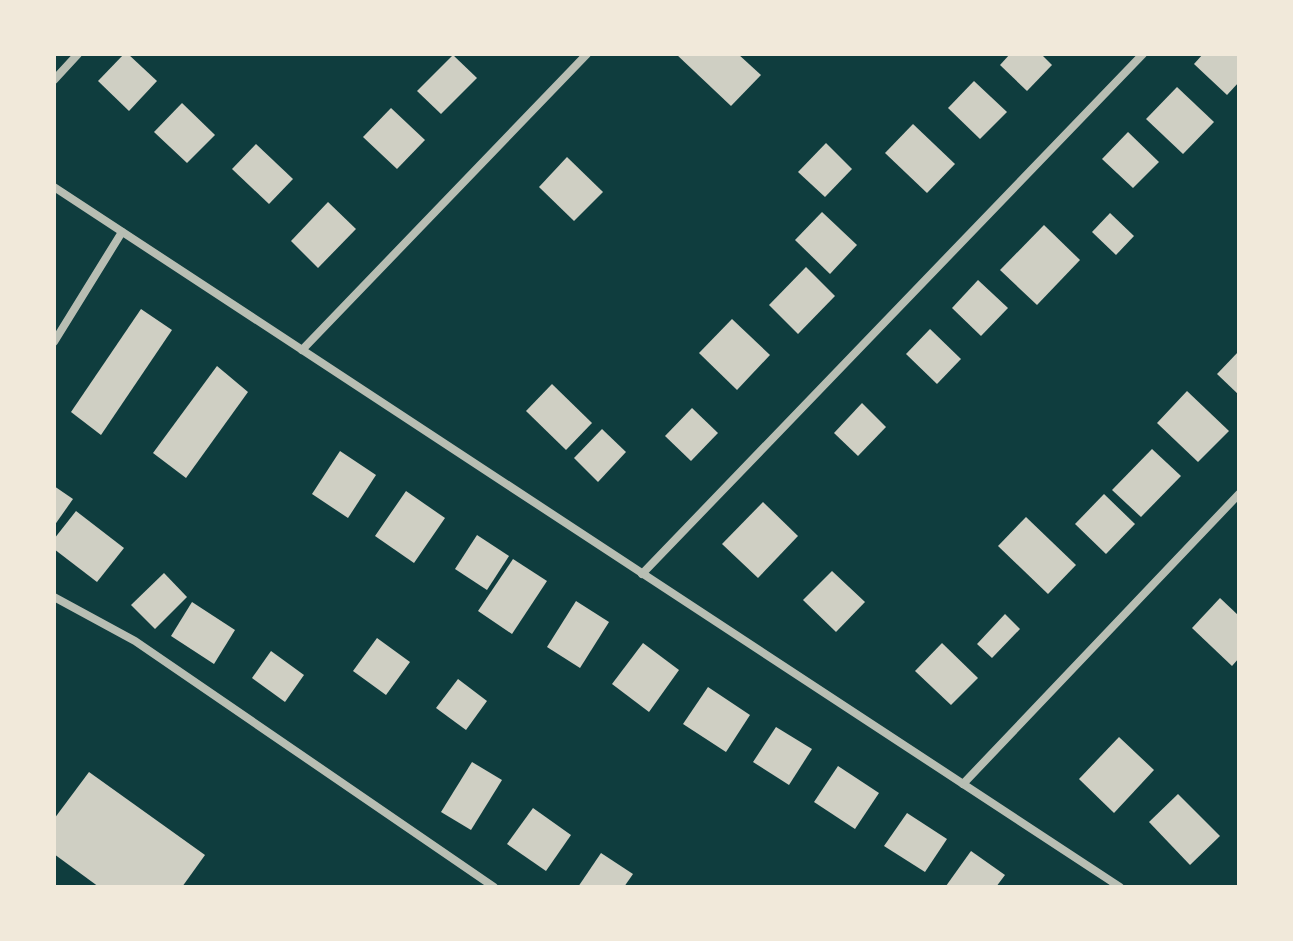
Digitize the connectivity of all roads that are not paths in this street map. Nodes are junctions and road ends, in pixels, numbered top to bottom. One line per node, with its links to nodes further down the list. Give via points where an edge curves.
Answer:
1 (78, 54): 4 (street)
2 (587, 54): 8 (street)
3 (1143, 54): 10 (street)
4 (54, 80)
5 (54, 187): 6 (street)
6 (122, 232): 7 (street); 8 (street)
7 (54, 342)
8 (302, 350): 10 (street)
9 (1239, 494): 12 (street)
10 (642, 574): 12 (street)
11 (54, 597): 13 (street, via 135,641)
12 (963, 784): 14 (street)
13 (494, 887)
14 (1120, 887)

